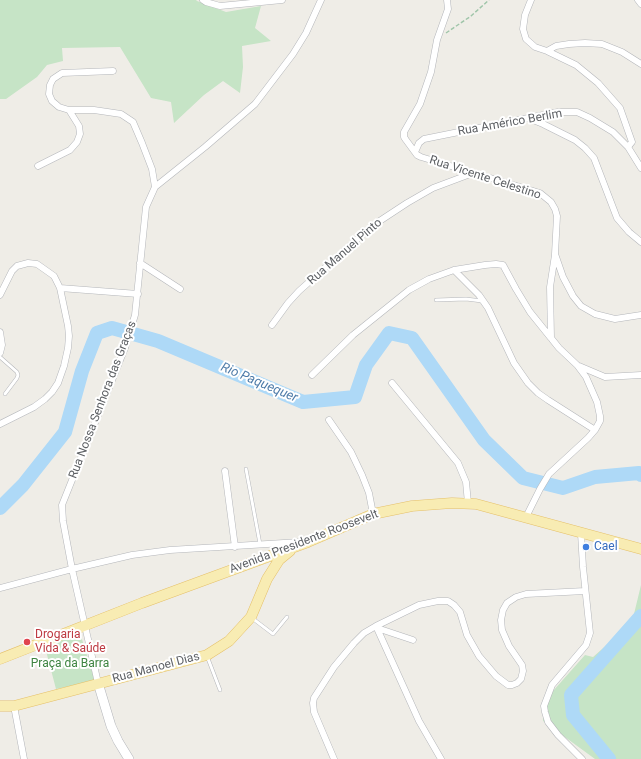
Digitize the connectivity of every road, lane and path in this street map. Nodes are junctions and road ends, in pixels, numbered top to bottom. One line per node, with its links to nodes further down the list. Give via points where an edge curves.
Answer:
1 (203, 0): 2 (street, via 220,6)
2 (282, 0)
3 (321, 0): 20 (street, Rua Nossa Senhora das Graças, via 293,54 255,104)
4 (447, 0): 9 (street, via 448,9)
5 (489, 0): 9 (path)
6 (531, 0): 10 (street, via 524,15 523,29 526,39 535,47)
7 (638, 0): 8 (street)
8 (641, 4)
9 (437, 40): 16 (street, via 431,72 420,104 404,132 404,137)
10 (547, 51): 11 (street, via 556,46 569,44 602,44 622,52); 15 (street, via 576,65 598,83 620,108 632,142)
11 (641, 64)
12 (113, 71): 13 (street, via 62,73 53,79 49,94 52,101)
13 (69, 110): 17 (street, via 79,126 77,142 70,150); 20 (street, via 121,114 133,122 152,169)
14 (527, 118): 15 (street, Rua Américo Berlim, via 558,112 577,112 613,132); 16 (street, Rua Américo Berlim, via 424,139 419,142); 21 (street, via 575,140 590,153 617,218)
15 (628, 147): 18 (street, Rua Américo Berlim)
16 (415, 152): 19 (street, Rua Vicente Celestino, via 421,158)
17 (38, 166)
18 (641, 168)
19 (473, 173): 22 (street, Rua Vicente Celestino, via 540,193 551,202 557,216); 32 (street, Rua Manuel Pinto, via 433,188 372,226 300,291)
20 (155, 187): 23 (street, Rua Nossa Senhora das Graças, via 146,207)
21 (641, 242)
22 (555, 254): 31 (street, Rua Vicente Celestino, via 573,296 581,306 595,314 615,319); 34 (street, Rua Vicente Celestino, via 550,287)
23 (140, 263): 26 (street); 27 (street, Rua Nossa Senhora das Graças)
24 (454, 270): 30 (street, via 468,282); 34 (street, via 490,264 503,265 530,312); 38 (street, via 409,290 353,335)
25 (60, 288): 27 (street); 28 (street, via 54,276 37,264 28,263 17,266 12,271); 43 (street, via 68,326 68,348 58,383 45,399 34,407)
26 (180, 289)
27 (138, 294): 56 (street, Rua Nossa Senhora das Graças, via 125,348 62,505)
28 (0, 295)
29 (436, 300): 30 (lane, via 466,299)
30 (484, 302): 44 (street, via 514,363 528,383 538,393)
31 (641, 315)
32 (272, 325)
33 (0, 332): 35 (street)
34 (551, 338): 37 (street)
35 (0, 353)
36 (0, 357): 41 (lane, via 18,375)
37 (577, 365): 39 (street, via 605,377); 44 (street, via 586,377 597,402 600,421)
38 (312, 375)
39 (641, 375)
40 (392, 383): 47 (street, via 458,463 466,482)
41 (5, 394)
42 (329, 420): 48 (street, via 362,475)
43 (0, 424)
44 (595, 430): 49 (street, via 545,479)
45 (246, 469): 52 (lane)
46 (225, 471): 53 (street)
47 (468, 503): 48 (main road, Avenida Presidente Roosevelt, via 412,506); 49 (main road, Avenida Presidente Roosevelt)
48 (373, 514): 51 (main road, Avenida Presidente Roosevelt)
49 (526, 517): 50 (main road, Avenida Presidente Roosevelt)
50 (581, 533): 54 (main road, Avenida Presidente Roosevelt); 59 (street)
51 (308, 542): 52 (street); 55 (main road, Avenida Presidente Roosevelt); 57 (main road, Rua Manoel Dias, via 279,560)
52 (260, 544): 53 (street)
53 (235, 547): 56 (street, via 150,552)
54 (641, 549)
55 (252, 562): 57 (main road, via 268,562 270,570); 62 (main road, Avenida Presidente Roosevelt)
56 (72, 569): 58 (street); 62 (street, Rua Nossa Senhora das Graças)
57 (267, 579): 60 (main road, Rua Manoel Dias)
58 (0, 588)
59 (586, 591): 63 (street, via 526,594 507,603 501,620 502,630 523,671 521,679 512,685 496,676 479,656 467,635 460,612 448,601 438,600 419,605); 75 (street, via 590,633 586,645 552,685 544,706 548,722)
60 (251, 617): 61 (lane, via 273,634); 65 (main road, Rua Manoel Dias, via 229,640)
61 (287, 617)
62 (84, 626): 66 (main road, Avenida Presidente Roosevelt); 67 (street, Rua Nossa Senhora das Graças)
63 (376, 627): 64 (street); 73 (street, via 354,643 334,667 312,703); 74 (street, via 419,721)
64 (413, 640)
65 (207, 655): 67 (main road, Rua Manoel Dias); 68 (lane)
66 (0, 659)
67 (98, 683): 70 (main road, Rua Manoel Dias); 72 (main road, via 111,726)
68 (220, 690)
69 (0, 706): 70 (main road, Rua Manoel Dias)
70 (14, 706): 71 (street)
71 (24, 759)
72 (129, 759)
73 (334, 759)
74 (441, 759)
75 (582, 759)

